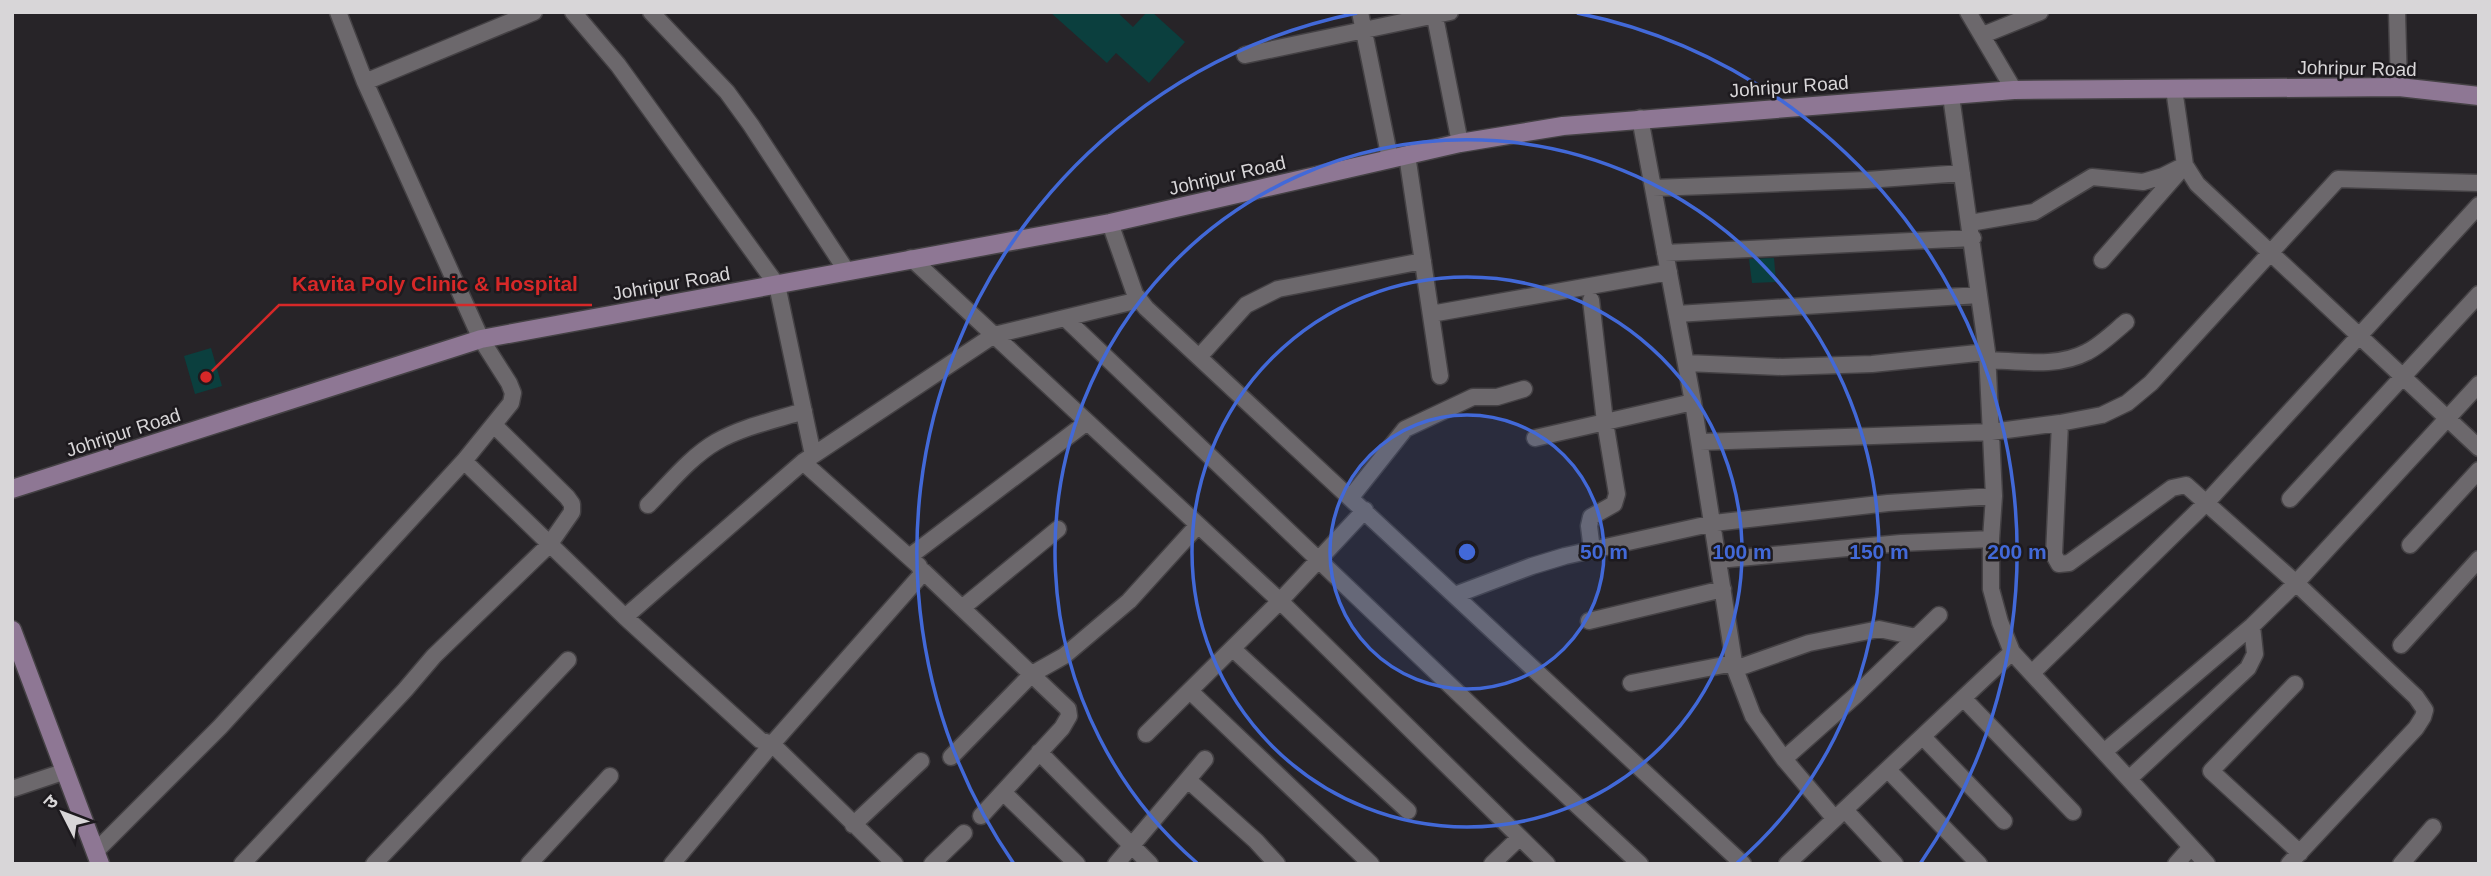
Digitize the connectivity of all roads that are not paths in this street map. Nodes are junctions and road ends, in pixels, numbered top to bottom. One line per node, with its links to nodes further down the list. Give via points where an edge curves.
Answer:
1 (338, 12): 13 (street)
2 (534, 12): 13 (street)
3 (573, 12): 36 (street, via 618,65)
4 (651, 12): 34 (street, via 727,92)
5 (1360, 12): 10 (street)
6 (1968, 12): 11 (street)
7 (2040, 12): 11 (street)
8 (2397, 12): 14 (street)
9 (1440, 13): 10 (street); 20 (street)
10 (1364, 30): 12 (street); 21 (street)
11 (1983, 35): 16 (street)
12 (1245, 55)
13 (365, 82): 47 (street)
14 (2399, 87): 15 (street, Johripur Road); 18 (street, Johripur Road)
15 (2174, 89): 16 (street, Johripur Road); 22 (street)
16 (2014, 90): 17 (street, Johripur Road)
17 (1951, 96): 19 (street, Johripur Road); 23 (street)
18 (2479, 96)
19 (1640, 118): 20 (street, Johripur Road); 25 (street)
20 (1460, 144): 21 (street, Johripur Road)
21 (1398, 157): 27 (street, Johripur Road); 33 (street)
22 (2185, 165): 28 (street, via 2143,181 2092,177 2034,212); 29 (street, via 2197,184); 32 (street)
23 (1962, 173): 25 (street); 28 (street)
24 (2479, 183): 29 (street, via 2338,179)
25 (1653, 188): 30 (street)
26 (2479, 205): 46 (street)
27 (1110, 223): 31 (street, Johripur Road); 39 (street)
28 (1972, 231): 30 (street); 38 (street)
29 (2272, 252): 46 (street); 60 (street, via 2127,403 2102,415)
30 (1665, 253): 35 (street)
31 (911, 258): 34 (street, Johripur Road); 45 (street)
32 (2102, 260)
33 (1423, 261): 41 (street); 49 (street, via 1278,289 1246,305)
34 (846, 270): 36 (street, Johripur Road)
35 (1669, 272): 41 (street); 42 (street)
36 (777, 285): 47 (street, Johripur Road); 56 (street)
37 (2479, 294): 52 (street)
38 (1979, 295): 42 (street); 48 (street)
39 (1139, 300): 43 (street); 49 (street)
40 (1591, 300): 59 (street)
41 (1431, 314): 51 (street)
42 (1677, 314): 50 (street)
43 (1066, 319): 45 (street); 84 (street)
44 (2126, 322): 48 (street, via 2086,352 2067,359 2053,362)
45 (994, 335): 58 (street); 66 (street)
46 (2358, 336): 52 (street); 73 (street)
47 (481, 339): 61 (street, via 513,393); 69 (street, Johripur Road)
48 (1987, 356): 50 (street, via 1808,366); 62 (street)
49 (1199, 357): 71 (street)
50 (1686, 363): 55 (street)
51 (1440, 376)
52 (2402, 376): 57 (street); 72 (street)
53 (2479, 384): 57 (street)
54 (1524, 389): 71 (street, via 1497,397 1473,397 1405,429)
55 (1693, 402): 59 (street); 64 (street)
56 (804, 411): 66 (street); 74 (street, via 715,442)
57 (2448, 417): 65 (street); 88 (street)
58 (1087, 422): 77 (street); 83 (street)
59 (1605, 422): 63 (street); 82 (street, via 1617,494 1614,504 1591,517)
60 (2060, 423): 62 (street); 73 (street, via 2054,555 2059,564 2069,563 2172,488 2186,485)
61 (495, 426): 67 (street); 80 (street, via 572,504 569,518)
62 (1991, 432): 64 (street); 70 (street)
63 (1535, 438)
64 (1700, 442): 76 (street)
65 (2479, 448)
66 (808, 458): 83 (street); 94 (street)
67 (464, 461): 80 (street); 137 (street)
68 (2479, 470): 81 (street)
69 (12, 489)
70 (1994, 496): 76 (street); 79 (street)
71 (1351, 497): 75 (street)
72 (2290, 499)
73 (2207, 502): 88 (street); 104 (street)
74 (648, 505)
75 (1365, 510): 84 (street); 90 (street)
76 (1714, 523): 82 (street); 85 (street)
77 (1198, 525): 91 (street); 105 (street, via 1111,618 1064,656)
78 (1058, 529): 92 (street)
79 (1991, 539): 85 (street); 101 (street, via 1991,589)
80 (550, 545): 94 (street); 140 (street, via 434,656)
81 (2410, 545)
82 (1592, 550): 90 (street, via 1532,566)
83 (909, 557): 87 (street)
84 (1319, 559): 91 (street); 152 (street)
85 (1718, 559): 89 (street)
86 (2479, 559): 99 (street)
87 (923, 571): 92 (street); 112 (street)
88 (2296, 583): 96 (street); 138 (street, via 2425,710 2416,728)
89 (1723, 589): 95 (street); 103 (street)
90 (1455, 595): 153 (street)
91 (1280, 601): 100 (street); 134 (street)
92 (962, 608): 105 (street)
93 (1939, 615): 98 (street)
94 (625, 617): 112 (street, via 760,740)
95 (1589, 621)
96 (2252, 626): 113 (street); 122 (street, via 2255,654 2248,668)
97 (12, 630): 120 (street)
98 (1916, 637): 103 (street, via 1879,629 1809,643); 117 (street)
99 (2401, 645)
100 (1233, 649): 108 (street); 126 (street)
101 (2012, 652): 104 (street); 109 (street)
102 (568, 660): 141 (street)
103 (1735, 666): 106 (street); 117 (street, via 1753,716)
104 (2032, 673): 113 (street)
105 (1032, 674): 114 (street, via 1064,704 1069,716); 115 (street)
106 (1631, 683)
107 (2295, 684): 138 (street, via 2211,771)
108 (1191, 692): 110 (street); 149 (street)
109 (1964, 698): 111 (street); 127 (street)
110 (1146, 734)
111 (1923, 737): 119 (street); 130 (street)
112 (772, 744): 131 (street); 139 (street)
113 (2105, 751): 122 (street)
114 (1039, 752): 125 (street); 135 (street)
115 (951, 757)
116 (1205, 759): 123 (street)
117 (1784, 759): 128 (street)
118 (921, 761): 131 (street)
119 (1888, 770): 128 (street); 156 (street)
120 (65, 771): 124 (street); 137 (street)
121 (610, 776): 142 (street)
122 (2130, 778): 136 (street)
123 (1188, 780): 135 (street); 148 (street)
124 (12, 789)
125 (1003, 792): 129 (street); 145 (street)
126 (1408, 811)
127 (2073, 812)
128 (1840, 814): 154 (street); 155 (street)
129 (981, 816)
130 (2004, 821)
131 (853, 825): 143 (street)
132 (2433, 827): 159 (street)
133 (964, 833): 144 (street)
134 (1519, 838): 150 (street); 151 (street)
135 (1132, 846): 146 (street); 147 (street)
136 (2191, 847): 157 (street); 158 (street)
137 (97, 858)
138 (2295, 858)
139 (676, 862)
140 (243, 864)
141 (374, 864)
142 (529, 864)
143 (895, 864)
144 (932, 864)
145 (1077, 864)
146 (1116, 864)
147 (1150, 864)
148 (1277, 864)
149 (1371, 864)
150 (1492, 864)
151 (1547, 864)
152 (1640, 864)
153 (1743, 864)
154 (1787, 864)
155 (1895, 864)
156 (1979, 864)
157 (2176, 864)
158 (2207, 864)
159 (2401, 864)

